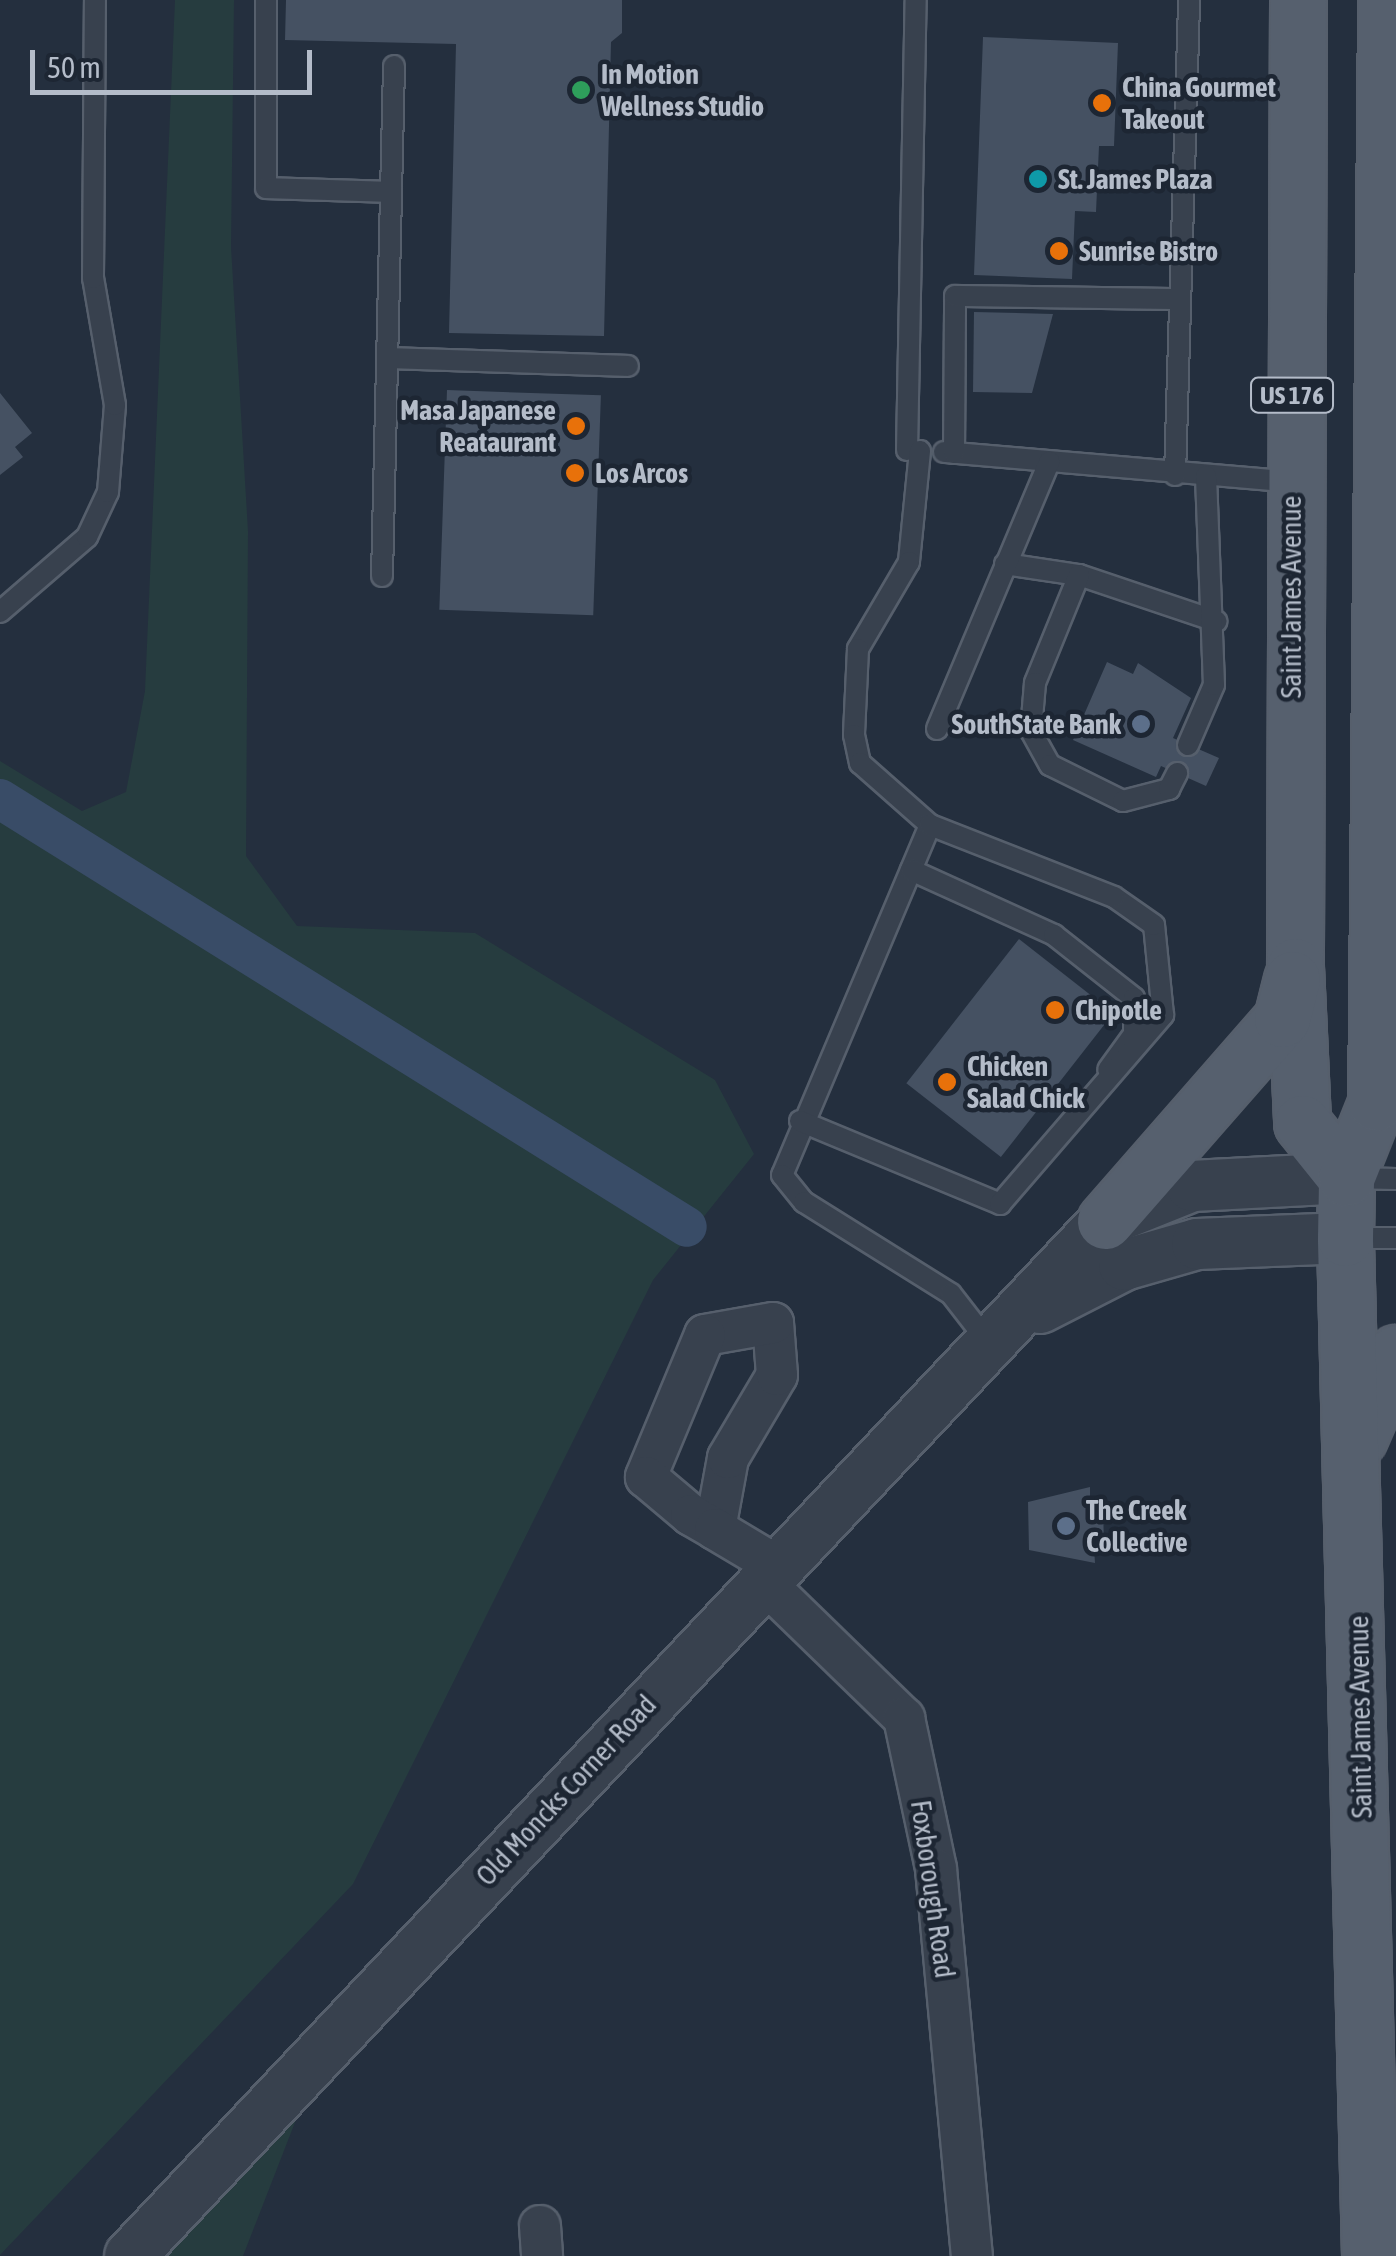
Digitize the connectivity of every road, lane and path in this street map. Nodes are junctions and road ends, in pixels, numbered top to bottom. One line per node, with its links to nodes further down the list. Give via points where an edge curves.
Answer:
1 (95, 0): 21 (lane, via 93,278 115,405 108,492 88,537)
2 (266, 0): 8 (lane, via 266,188)
3 (916, 0): 13 (lane)
4 (1189, 0): 9 (lane)
5 (1298, 0): 17 (main road, Saint James Avenue / US 176)
6 (1386, 0): 12 (main road, Saint James Avenue)
7 (394, 66): 8 (lane)
8 (391, 192): 10 (lane)
9 (1180, 299): 13 (lane, via 955,296); 15 (lane)
10 (390, 358): 11 (lane); 20 (lane)
11 (628, 366)
12 (1389, 395): 29 (main road, Saint James Avenue)
13 (930, 451): 14 (lane); 26 (lane, via 910,562 858,649 854,735 860,763)
14 (1049, 462): 15 (lane); 18 (lane)
15 (1174, 475): 16 (lane)
16 (1206, 476): 17 (lane); 22 (lane, via 1205,591)
17 (1291, 482): 28 (main road, Saint James Avenue / US 176)
18 (1005, 564): 19 (lane); 23 (lane)
19 (1079, 575): 22 (lane); 25 (lane, via 1034,683 1031,731 1050,765 1123,801 1169,789)
20 (382, 576)
21 (0, 612)
22 (1216, 621): 24 (lane, via 1214,686)
23 (938, 729)
24 (1188, 744)
25 (1177, 773)
26 (930, 825): 27 (lane); 32 (lane, via 1114,897 1154,924 1160,941 1163,1015 1155,1033)
27 (911, 870): 30 (lane); 32 (lane, via 1054,936 1134,998 1139,1014 1110,1068)
28 (1295, 966): 31 (main road, Saint James Avenue / US 176, via 1302,1122); 33 (main road, via 1282,1019)
29 (1386, 1042): 31 (main road, Saint James Avenue)
30 (800, 1121): 32 (lane); 35 (lane, via 782,1175 804,1202 951,1294)
31 (1371, 1179): 33 (street, via 1192,1186); 34 (main road, Saint James Avenue)
32 (994, 1205)
33 (1105, 1222): 35 (street, Old Moncks Corner Road)
34 (1371, 1238): 35 (street, via 1197,1244 1124,1265); 37 (main road, Saint James Avenue)
35 (997, 1335): 39 (street, Old Moncks Corner Road)
36 (1396, 1353): 37 (main road)
37 (1354, 1450): 42 (main road, Saint James Avenue)
38 (715, 1529): 38 (street, Foxborough Road, via 646,1477 705,1335 774,1322 776,1375 728,1458); 39 (street, Foxborough Road)
39 (770, 1574): 40 (street, Old Moncks Corner Road); 41 (street, Foxborough Road, via 904,1718 936,1869)
40 (130, 2256)
41 (972, 2256)
42 (1370, 2256)

